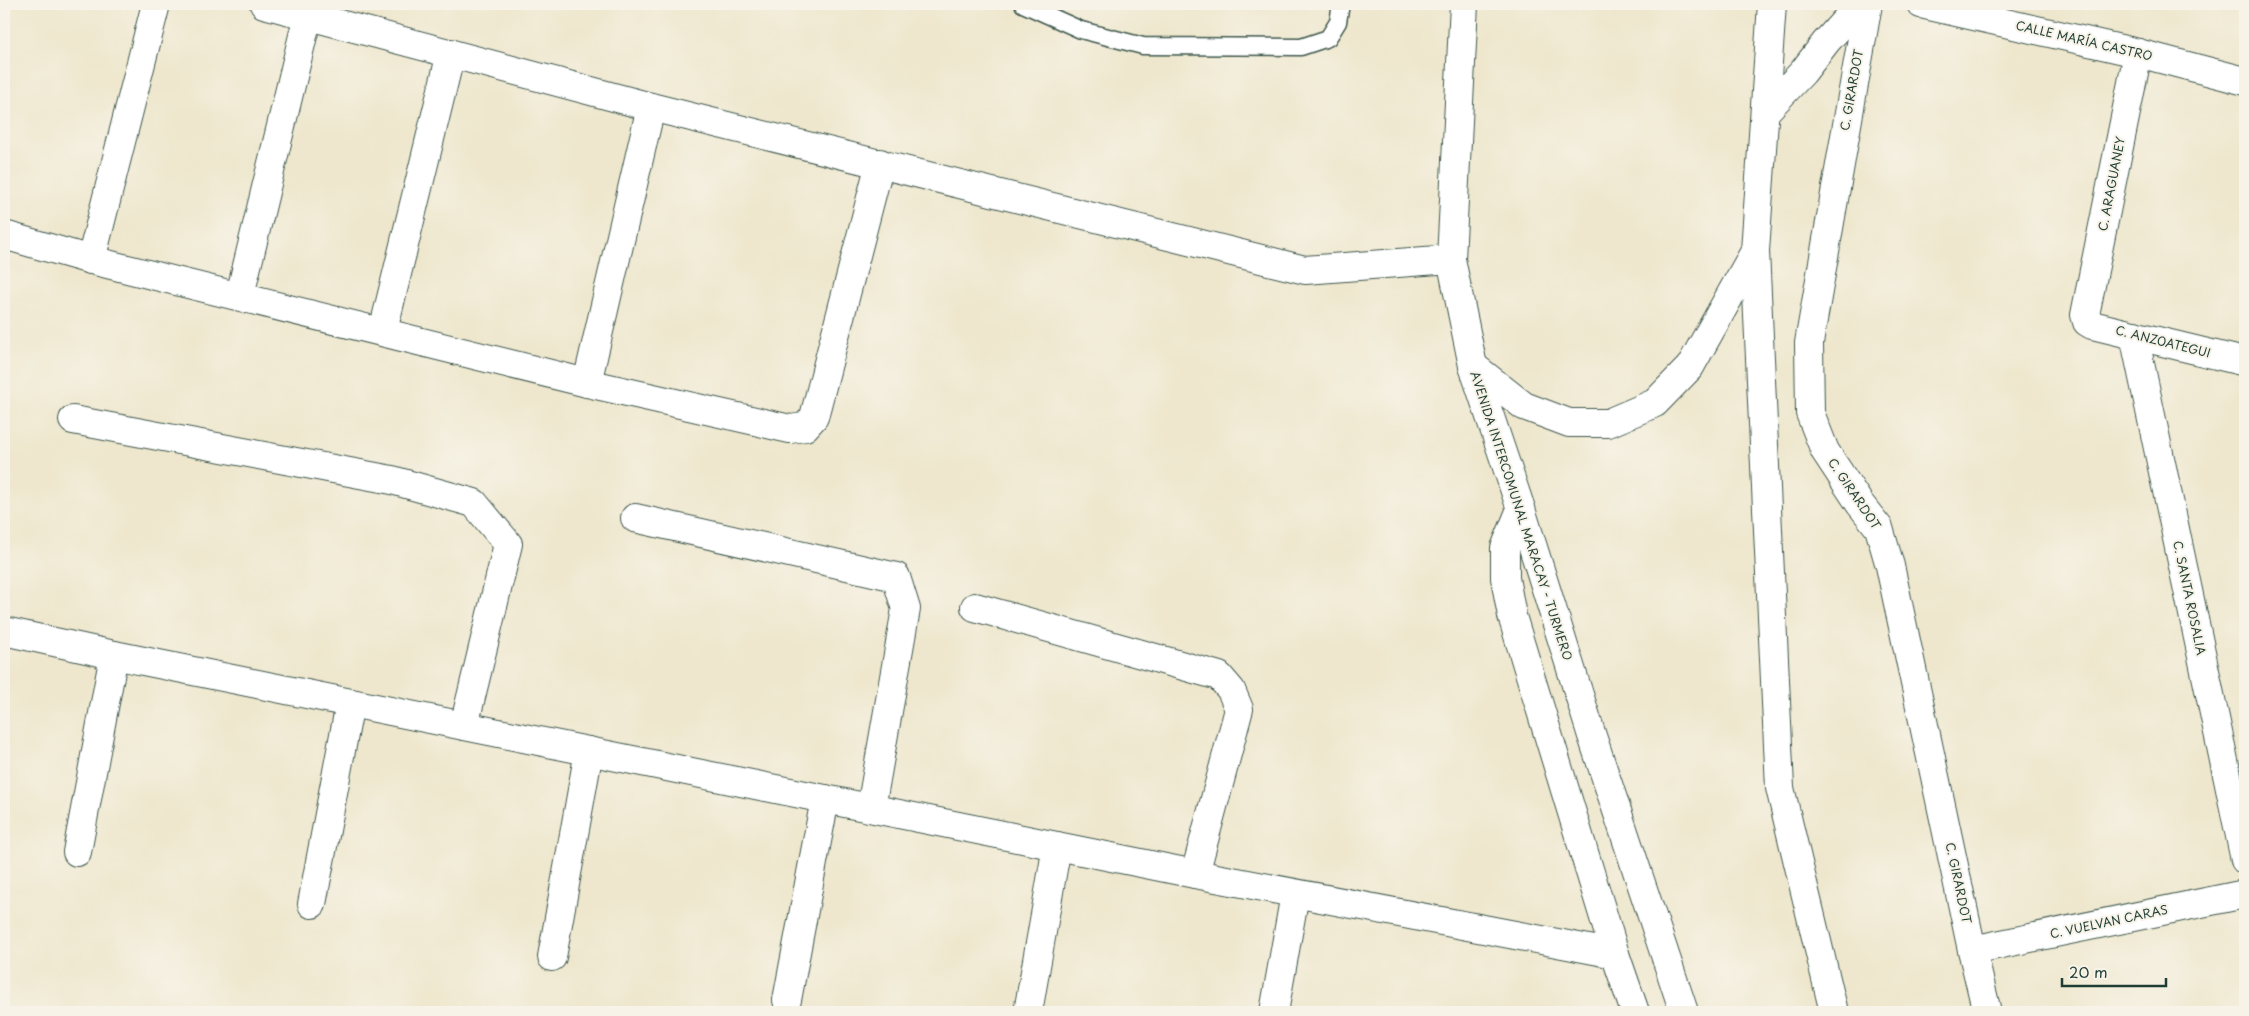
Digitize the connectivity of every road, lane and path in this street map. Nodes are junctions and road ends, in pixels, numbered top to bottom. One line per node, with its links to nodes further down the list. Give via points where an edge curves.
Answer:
1 (156, 4): 20 (street)
2 (264, 4): 10 (street)
3 (1023, 4): 4 (lane, via 1081,30 1143,46 1301,47 1328,38 1338,22)
4 (1341, 4)
5 (1464, 4): 19 (street, AVENIDA INTERCOMUNAL MARACAY - TURMERO)
6 (1772, 4): 15 (street)
7 (1860, 4): 15 (street, via 1804,72)
8 (1868, 4): 46 (street, C. GIRARDOT, via 1809,343 1810,413 1825,451 1879,528 1890,566)
9 (1921, 4): 11 (street, CALLE MARÍA CASTRO)
10 (308, 15): 12 (street); 21 (street)
11 (2138, 52): 13 (street, CALLE MARÍA CASTRO); 22 (street, C. ARAGUANEY)
12 (451, 53): 14 (street); 23 (street)
13 (2245, 80)
14 (651, 107): 16 (street); 27 (street)
15 (1765, 112): 18 (street)
16 (880, 163): 19 (street, via 1305,270); 27 (street, via 814,417 805,427 790,429)
17 (4, 236): 20 (street)
18 (1755, 250): 26 (street, via 1690,367 1655,403 1608,423 1569,424 1524,406); 54 (street, via 1780,788)
19 (1451, 259): 26 (street, AVENIDA INTERCOMUNAL MARACAY - TURMERO)
20 (91, 260): 21 (street)
21 (240, 296): 23 (street)
22 (2086, 315): 24 (street, C. ANZOATEGUI, via 2087,322 2092,325)
23 (382, 331): 27 (street)
24 (2134, 335): 25 (street, C. ANZOATEGUI); 41 (street, C. SANTA ROSALIA)
25 (2245, 362)
26 (1473, 366): 29 (street, AVENIDA INTERCOMUNAL MARACAY - TURMERO)
27 (587, 382)
28 (73, 420): 35 (street, via 392,480 474,503 508,544)
29 (1521, 509): 47 (street, via 1505,548 1505,578 1512,616); 53 (street, AVENIDA INTERCOMUNAL MARACAY - TURMERO)
30 (635, 518): 38 (street, via 896,577 906,609)
31 (975, 607): 42 (street, via 1219,676 1231,690 1240,709)
32 (4, 631): 33 (street)
33 (114, 655): 34 (street); 40 (street)
34 (350, 703): 35 (street); 45 (street)
35 (464, 726): 36 (street)
36 (589, 751): 37 (street); 48 (street)
37 (825, 799): 38 (street); 49 (street)
38 (871, 808): 39 (street)
39 (1057, 846): 42 (street); 50 (street)
40 (77, 852)
41 (2245, 860)
42 (1195, 874): 43 (street)
43 (1295, 894): 47 (street); 51 (street)
44 (2245, 894): 46 (street, C. VUELVAN CARAS)
45 (312, 904)
46 (1972, 950): 55 (street, C. GIRARDOT)
47 (1614, 954): 52 (street)
48 (552, 957)
49 (787, 1000)
50 (1028, 1012)
51 (1274, 1012)
52 (1635, 1012)
53 (1684, 1012)
54 (1834, 1012)
55 (1987, 1012)

